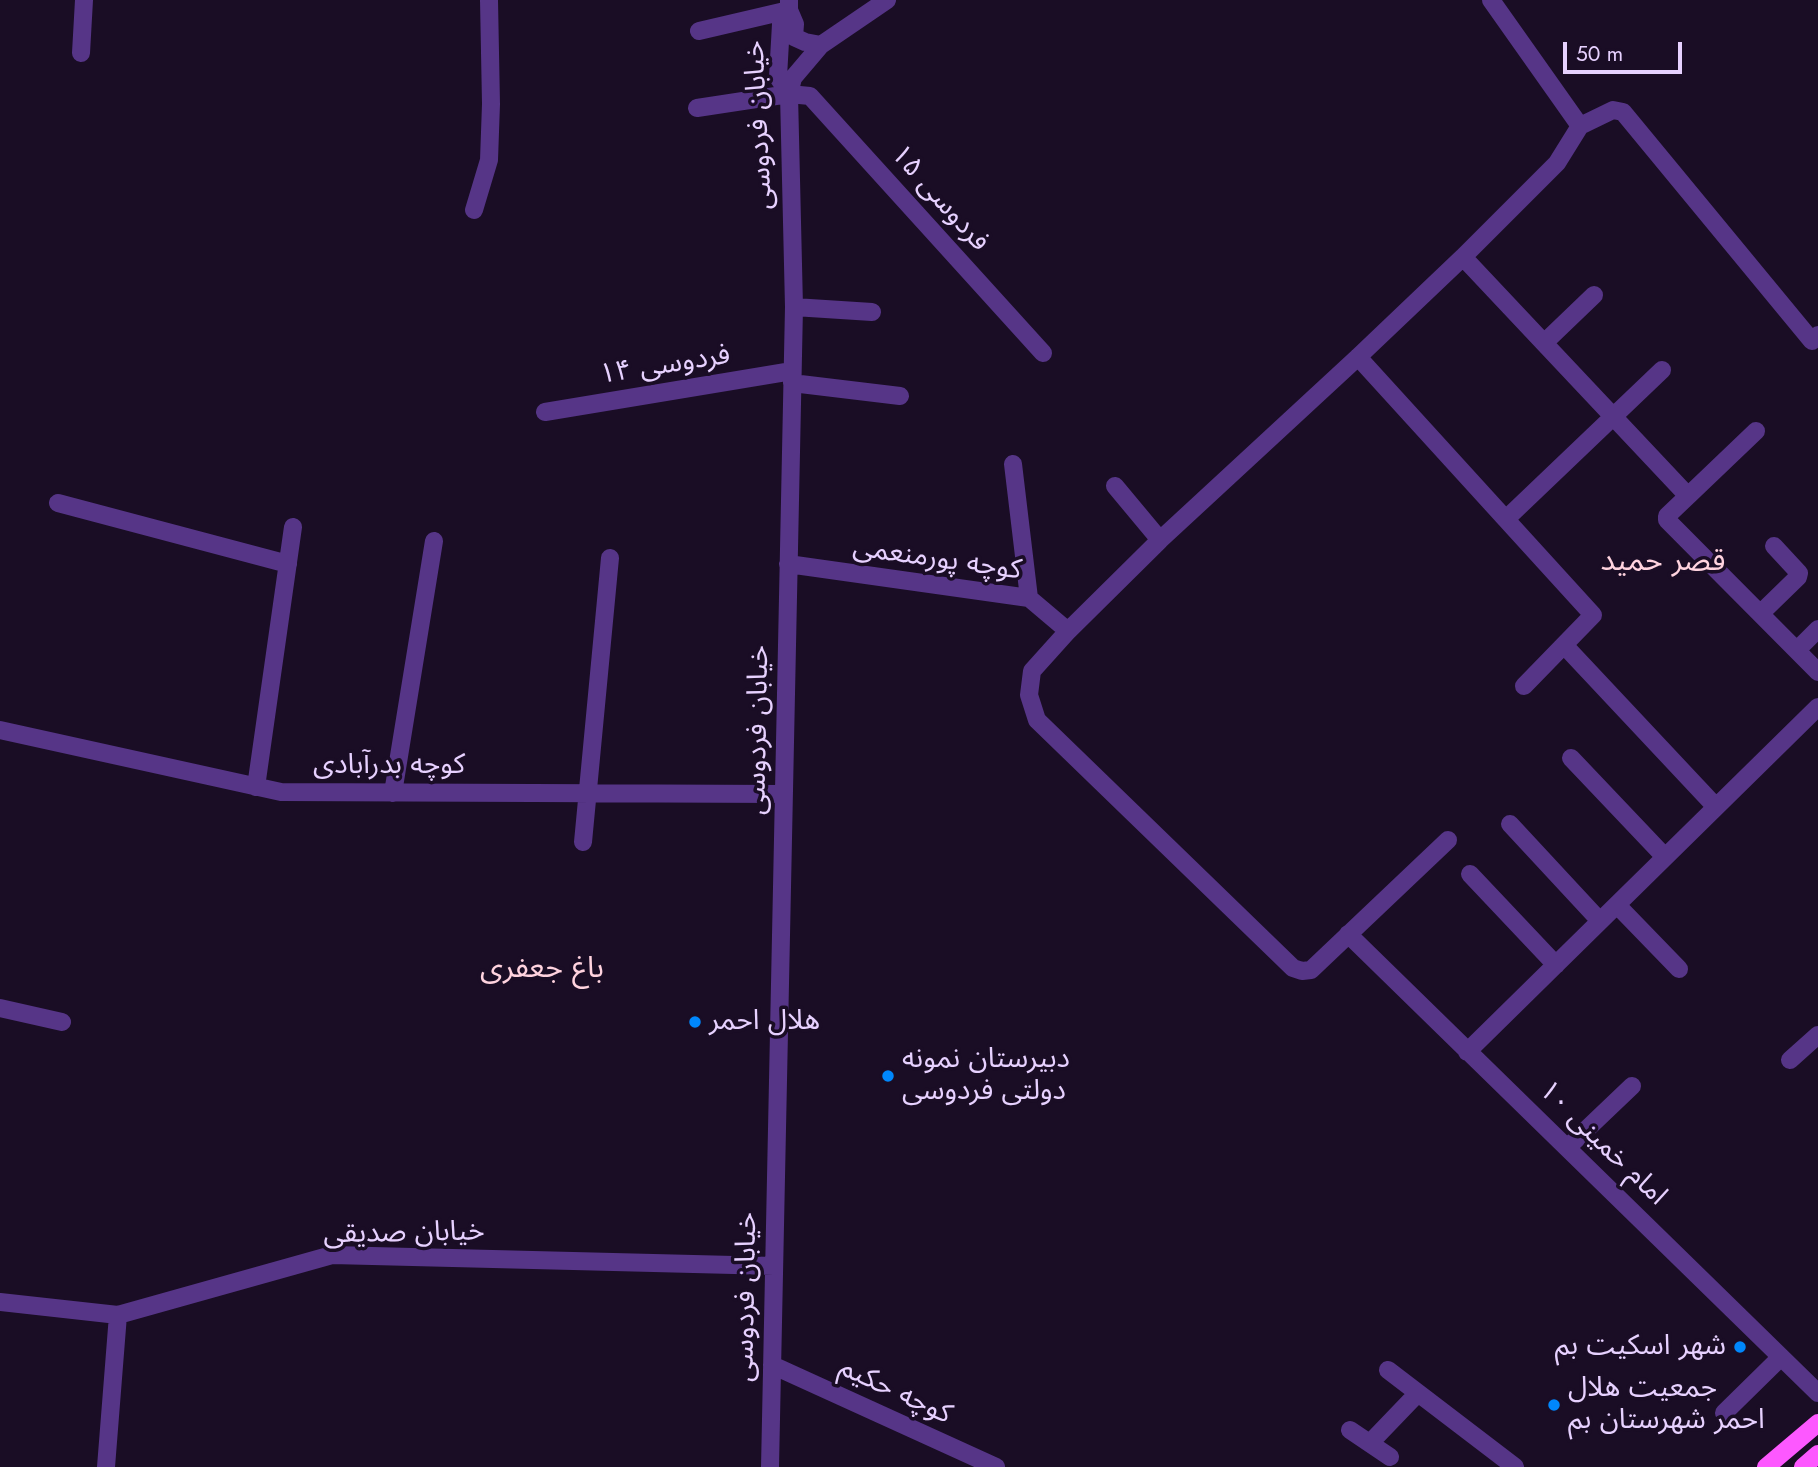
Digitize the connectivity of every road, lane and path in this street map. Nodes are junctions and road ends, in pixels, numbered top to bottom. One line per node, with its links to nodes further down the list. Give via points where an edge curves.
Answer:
1 (84, 0): 8 (street)
2 (489, 0): 12 (street, via 489,160)
3 (887, 0): 7 (street)
4 (1491, 0): 11 (street)
5 (789, 5): 6 (street); 7 (street, via 794,37); 9 (street, خیابان فردوسی, via 781,24 778,77)
6 (699, 31)
7 (821, 45): 9 (street, via 793,78)
8 (81, 52)
9 (789, 94): 10 (street); 15 (street, خیابان فردوسی); 19 (street, فردوسی ۱۵, via 810,96)
10 (697, 108)
11 (1580, 126): 13 (street, via 1557,163); 17 (street, via 1612,110 1623,111 1812,341)
12 (474, 210)
13 (1463, 257): 18 (street); 20 (street)
14 (1594, 295): 18 (street)
15 (793, 307): 16 (street); 22 (street, خیابان فردوسی)
16 (872, 312)
17 (1818, 335)
18 (1544, 343): 25 (street)
19 (1042, 353)
20 (1358, 357): 31 (street); 33 (street)
21 (1662, 370): 25 (street)
22 (792, 377): 23 (street, فردوسی ۱۴); 24 (street, فردوسی ۱۴); 38 (street, خیابان فردوسی)
23 (900, 396)
24 (545, 412)
25 (1613, 417): 29 (street); 31 (street)
26 (1756, 430): 29 (street)
27 (1013, 464): 39 (street)
28 (1115, 486): 33 (street)
29 (1688, 496): 40 (street, via 1667,520)
30 (58, 503): 37 (street)
31 (1506, 519): 43 (street, via 1593,615)
32 (293, 527): 37 (street)
33 (1160, 540): 42 (street)
34 (434, 541): 51 (street)
35 (1774, 546): 40 (street, via 1799,573)
36 (610, 558): 52 (street)
37 (288, 564): 50 (street)
38 (789, 564): 39 (street, کوچه پورمنعمی); 53 (street, خیابان فردوسی)
39 (1029, 598): 42 (street, کوچه پورمنعمی)
40 (1761, 613): 44 (street)
41 (1818, 629): 44 (street)
42 (1068, 631): 62 (street, via 1032,671 1029,695 1037,720 1293,968 1311,970)
43 (1564, 645): 46 (street); 54 (street)
44 (1797, 650): 45 (street)
45 (1818, 672)
46 (1524, 686)
47 (1818, 707): 54 (street)
48 (0, 730): 50 (street, کوچه بدرآبادی)
49 (1572, 758): 58 (street)
50 (256, 787): 51 (street, کوچه بدرآبادی, via 281,792)
51 (393, 793): 52 (street, کوچه بدرآبادی)
52 (588, 793): 53 (street, کوچه بدرآبادی); 57 (street)
53 (784, 794): 72 (street, خیابان فردوسی)
54 (1716, 807): 58 (street)
55 (1510, 824): 61 (street)
56 (1448, 840): 62 (street)
57 (583, 842)
58 (1665, 857): 60 (street)
59 (1470, 874): 63 (street)
60 (1617, 905): 61 (street); 64 (street)
61 (1600, 921): 63 (street)
62 (1348, 934): 68 (street, امام خمینی ۱۰)
63 (1556, 965): 68 (street)
64 (1679, 969)
65 (0, 1008): 66 (street)
66 (62, 1022)
67 (1818, 1035): 69 (street)
68 (1467, 1052): 71 (street, امام خمینی ۱۰)
69 (1790, 1060)
70 (1632, 1086): 71 (street)
71 (1568, 1147): 75 (street, امام خمینی ۱۰)
72 (774, 1266): 74 (street, خیابان صدیقی, via 332,1255); 76 (street, خیابان فردوسی)
73 (0, 1302): 74 (street, خیابان صدیقی)
74 (118, 1315): 86 (street)
75 (1781, 1357): 79 (street, امام خمینی ۱۰); 80 (street)
76 (772, 1365): 87 (street, خیابان فردوسی); 88 (street, کوچه حکیم)
77 (1388, 1370): 78 (street)
78 (1418, 1393): 83 (street); 89 (street)
79 (1818, 1393)
80 (1724, 1413)
81 (1818, 1423): 90 (main road)
82 (1350, 1430): 83 (street)
83 (1370, 1443): 85 (street)
84 (1818, 1454): 91 (main road)
85 (1390, 1457)
86 (106, 1467)
87 (770, 1467)
88 (996, 1467)
89 (1515, 1467)
90 (1766, 1467)
91 (1803, 1467)

